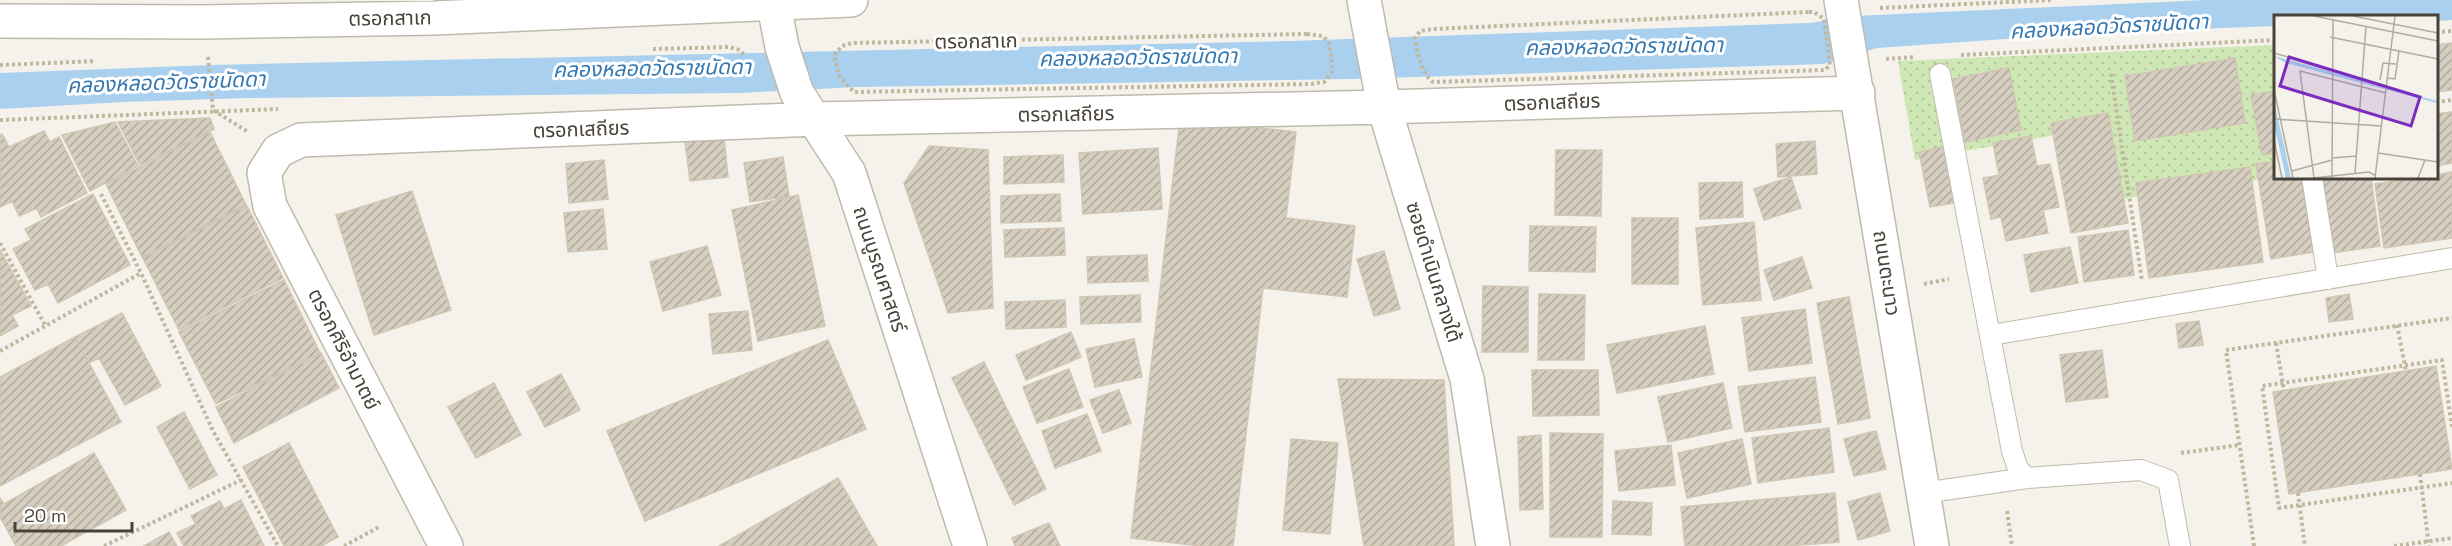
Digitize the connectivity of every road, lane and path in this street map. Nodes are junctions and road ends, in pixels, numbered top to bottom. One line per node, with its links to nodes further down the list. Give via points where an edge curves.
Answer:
1 (851, 0): 4 (street, ตรอกสาเก)
2 (1364, 0): 21 (street, ซอยดำเนินกลางใต้)
3 (2051, 0): 5 (path)
4 (773, 2): 6 (street, ตรอกสาเก, via 434,18); 24 (street, ถนนบูรณศาสตร์, via 797,93)
5 (1845, 10): 14 (path, via 1433,28 1420,31 1415,38); 18 (street, ถนนตะนาว)
6 (0, 21)
7 (2452, 31): 8 (path)
8 (2437, 32)
9 (2274, 39): 11 (path)
10 (729, 47): 16 (path, via 740,50)
11 (1953, 56)
12 (1917, 57): 18 (path)
13 (1332, 60): 17 (path, ตรอกสาเก, via 1329,43 1323,36 1307,34 852,43 836,51)
14 (1420, 60)
15 (208, 62): 25 (path, via 213,110)
16 (747, 63)
17 (835, 66)
18 (1864, 73): 21 (street, ตรอกเสถียร); 51 (street, ถนนตะนาว)
19 (2111, 74): 32 (path)
20 (1940, 75): 36 (lane)
21 (1382, 94): 24 (street, ตรอกเสถียร); 63 (street, ซอยดำเนินกลางใต้, via 1467,379)
22 (2452, 100): 23 (path)
23 (2437, 102)
24 (816, 119): 25 (street, ตรอกเสถียร, via 301,140); 62 (street, ถนนบูรณศาสตร์, via 849,173)
25 (278, 151): 61 (street, ตรอกศิริอำมาตย์, via 264,173 270,206)
26 (2312, 178): 31 (lane)
27 (101, 194): 30 (path)
28 (0, 243): 34 (path)
29 (2452, 258): 31 (lane)
30 (141, 273): 34 (path); 48 (path, via 213,431)
31 (2328, 279): 32 (lane)
32 (2147, 309): 36 (lane)
33 (2452, 318): 35 (path)
34 (45, 325): 38 (path)
35 (2397, 326): 37 (path); 39 (path)
36 (1991, 335): 47 (lane, via 2012,450 2018,468)
37 (2276, 343): 41 (path); 44 (path, via 2226,350)
38 (0, 351)
39 (2404, 365): 40 (path); 41 (path); 43 (path, via 2442,360)
40 (2406, 371)
41 (2283, 383): 42 (path); 53 (path, via 2262,386 2279,508)
42 (2284, 390)
43 (2452, 428)
44 (2239, 445): 45 (path); 67 (path)
45 (2175, 453)
46 (2420, 474): 50 (path)
47 (2027, 478): 51 (lane); 66 (lane, via 2141,470 2168,480)
48 (241, 480): 58 (path); 59 (path)
49 (2452, 483): 50 (path)
50 (2422, 488): 53 (path); 57 (path)
51 (1923, 493): 64 (street, ถนนตะนาว)
52 (2298, 493): 53 (path)
53 (2300, 505): 68 (path)
54 (2007, 506): 65 (path)
55 (379, 528): 60 (path)
56 (2452, 538): 57 (path)
57 (2429, 544): 69 (path)
58 (104, 546)
59 (278, 546)
60 (344, 546)
61 (446, 546)
62 (970, 546)
63 (1493, 546)
64 (1932, 546)
65 (2012, 546)
66 (2180, 546)
67 (2254, 546)
68 (2305, 546)
69 (2394, 546)

